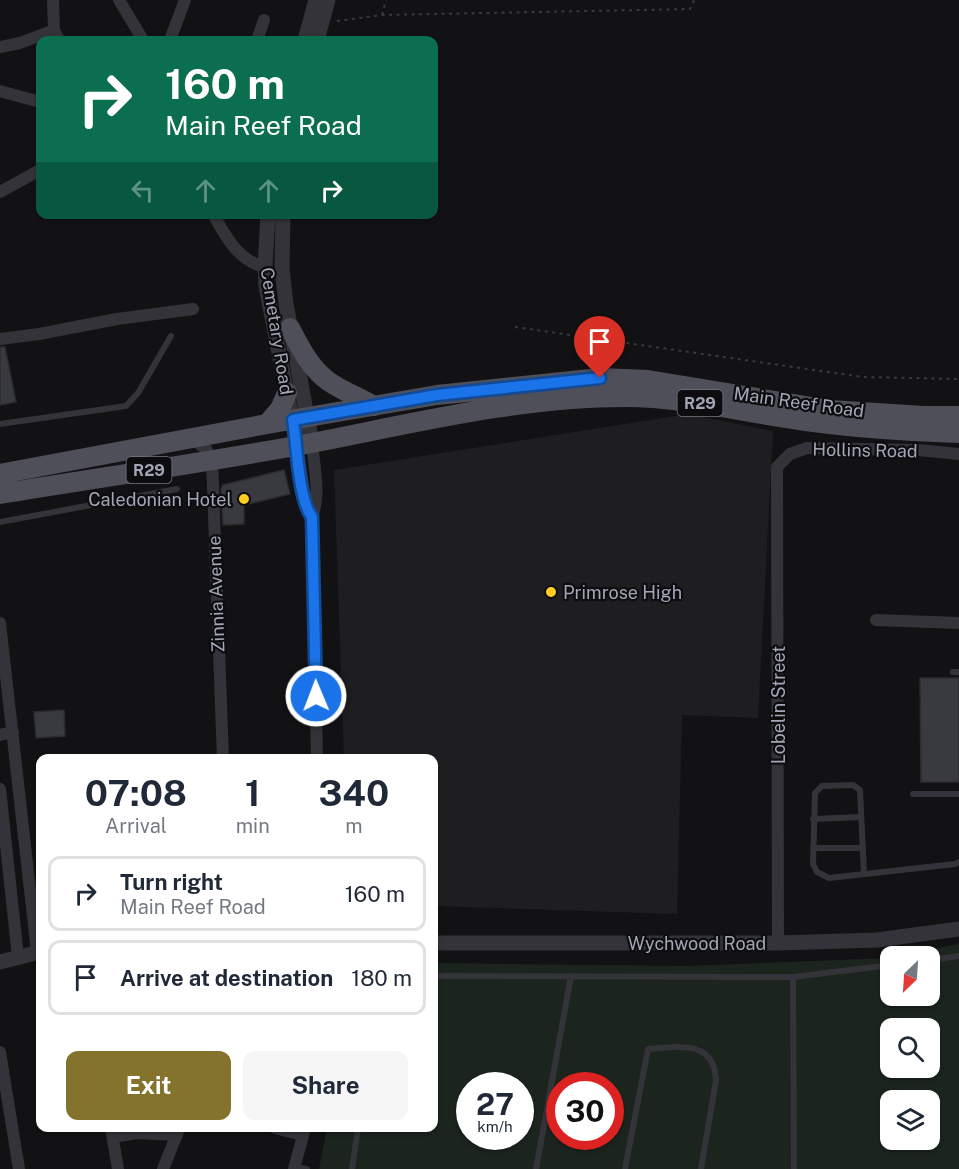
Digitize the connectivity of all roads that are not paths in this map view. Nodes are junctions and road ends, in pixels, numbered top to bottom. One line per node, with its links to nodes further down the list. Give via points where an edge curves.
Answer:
1 (53, 0): 7 (street)
2 (118, 0): 8 (street)
3 (185, 0): 9 (street)
4 (316, 0): 11 (street)
5 (328, 0): 12 (street)
6 (264, 20): 10 (street)
7 (56, 35)
8 (140, 36)
9 (172, 36)
10 (258, 36)
11 (313, 36)
12 (314, 36)
13 (36, 39): 14 (street)
14 (0, 47)
15 (0, 91): 16 (street)
16 (36, 101)
17 (36, 173): 18 (street)
18 (0, 192)
19 (216, 219): 22 (street, via 243,257)
20 (268, 219): 22 (street, Cemetary Road)
21 (284, 219): 24 (street, Cemetary Road, via 282,269)
22 (265, 267): 27 (street, Cemetary Road)
23 (193, 309): 26 (street)
24 (290, 328): 29 (main road, via 304,354 326,380); 31 (street, Cemetary Road)
25 (171, 336): 33 (lane, via 138,393 126,406)
26 (0, 339)
27 (287, 393): 31 (street, Cemetary Road); 34 (main road)
28 (413, 399): 29 (main road, Main Reef Road / R29); 30 (main road, Main Reef Road / R29, via 600,378 648,380 830,410); 32 (main road)
29 (374, 406): 31 (main road, Main Reef Road / R29)
30 (959, 416)
31 (301, 418): 34 (main road, Main Reef Road / R29); 37 (street, Cemetary Road)
32 (416, 423): 35 (main road, Main Reef Road / R29, via 540,402 626,397 662,398 882,430); 37 (main road, Main Reef Road / R29)
33 (0, 424)
34 (267, 424): 36 (main road, Main Reef Road / R29)
35 (959, 433)
36 (191, 438): 39 (street, via 206,449); 41 (main road, Main Reef Road / R29)
37 (305, 444): 39 (main road, Main Reef Road / R29); 51 (street, Cemetary Road, via 304,497 312,517)
38 (959, 454): 40 (street, Hollins Road, via 807,447 789,454)
39 (212, 460): 43 (main road, Main Reef Road / R29); 50 (street, Zinnia Avenue)
40 (777, 467): 66 (street, Lobelin Street)
41 (0, 474)
42 (177, 489): 44 (lane)
43 (0, 494)
44 (0, 522)
45 (876, 620): 47 (street)
46 (0, 623): 48 (street)
47 (959, 623)
48 (13, 732): 49 (street); 57 (street)
49 (0, 735)
50 (223, 754)
51 (317, 754)
52 (0, 789): 58 (street)
53 (913, 794): 54 (lane)
54 (959, 794)
55 (861, 818): 56 (lane); 56 (lane, via 858,787 827,785 815,793); 60 (lane)
56 (813, 819): 59 (lane)
57 (25, 841): 58 (street); 63 (street)
58 (3, 842): 69 (street)
59 (813, 848): 60 (lane); 62 (lane, via 813,864 823,876)
60 (863, 848): 62 (lane)
61 (959, 862): 62 (lane)
62 (864, 874)
63 (36, 928)
64 (959, 929): 66 (street, Wychwood Road, via 877,940)
65 (438, 943): 66 (street, Wychwood Road)
66 (778, 944)
67 (36, 953): 69 (street)
68 (959, 956): 70 (lane)
69 (18, 957): 71 (street)
70 (940, 959)
71 (0, 962)
72 (880, 965): 75 (lane)
73 (438, 976): 74 (lane)
74 (571, 976): 75 (lane); 86 (lane)
75 (793, 977): 89 (lane)
76 (0, 1052): 82 (street)
77 (178, 1132): 84 (street)
78 (303, 1132): 81 (street)
79 (357, 1132): 85 (lane)
80 (112, 1133): 83 (street)
81 (298, 1168)
82 (19, 1169)
83 (118, 1169)
84 (163, 1169)
85 (351, 1169)
86 (536, 1169)
87 (625, 1169): 88 (lane, via 648,1049 685,1047 712,1059 715,1069)
88 (701, 1169)
89 (794, 1169)

